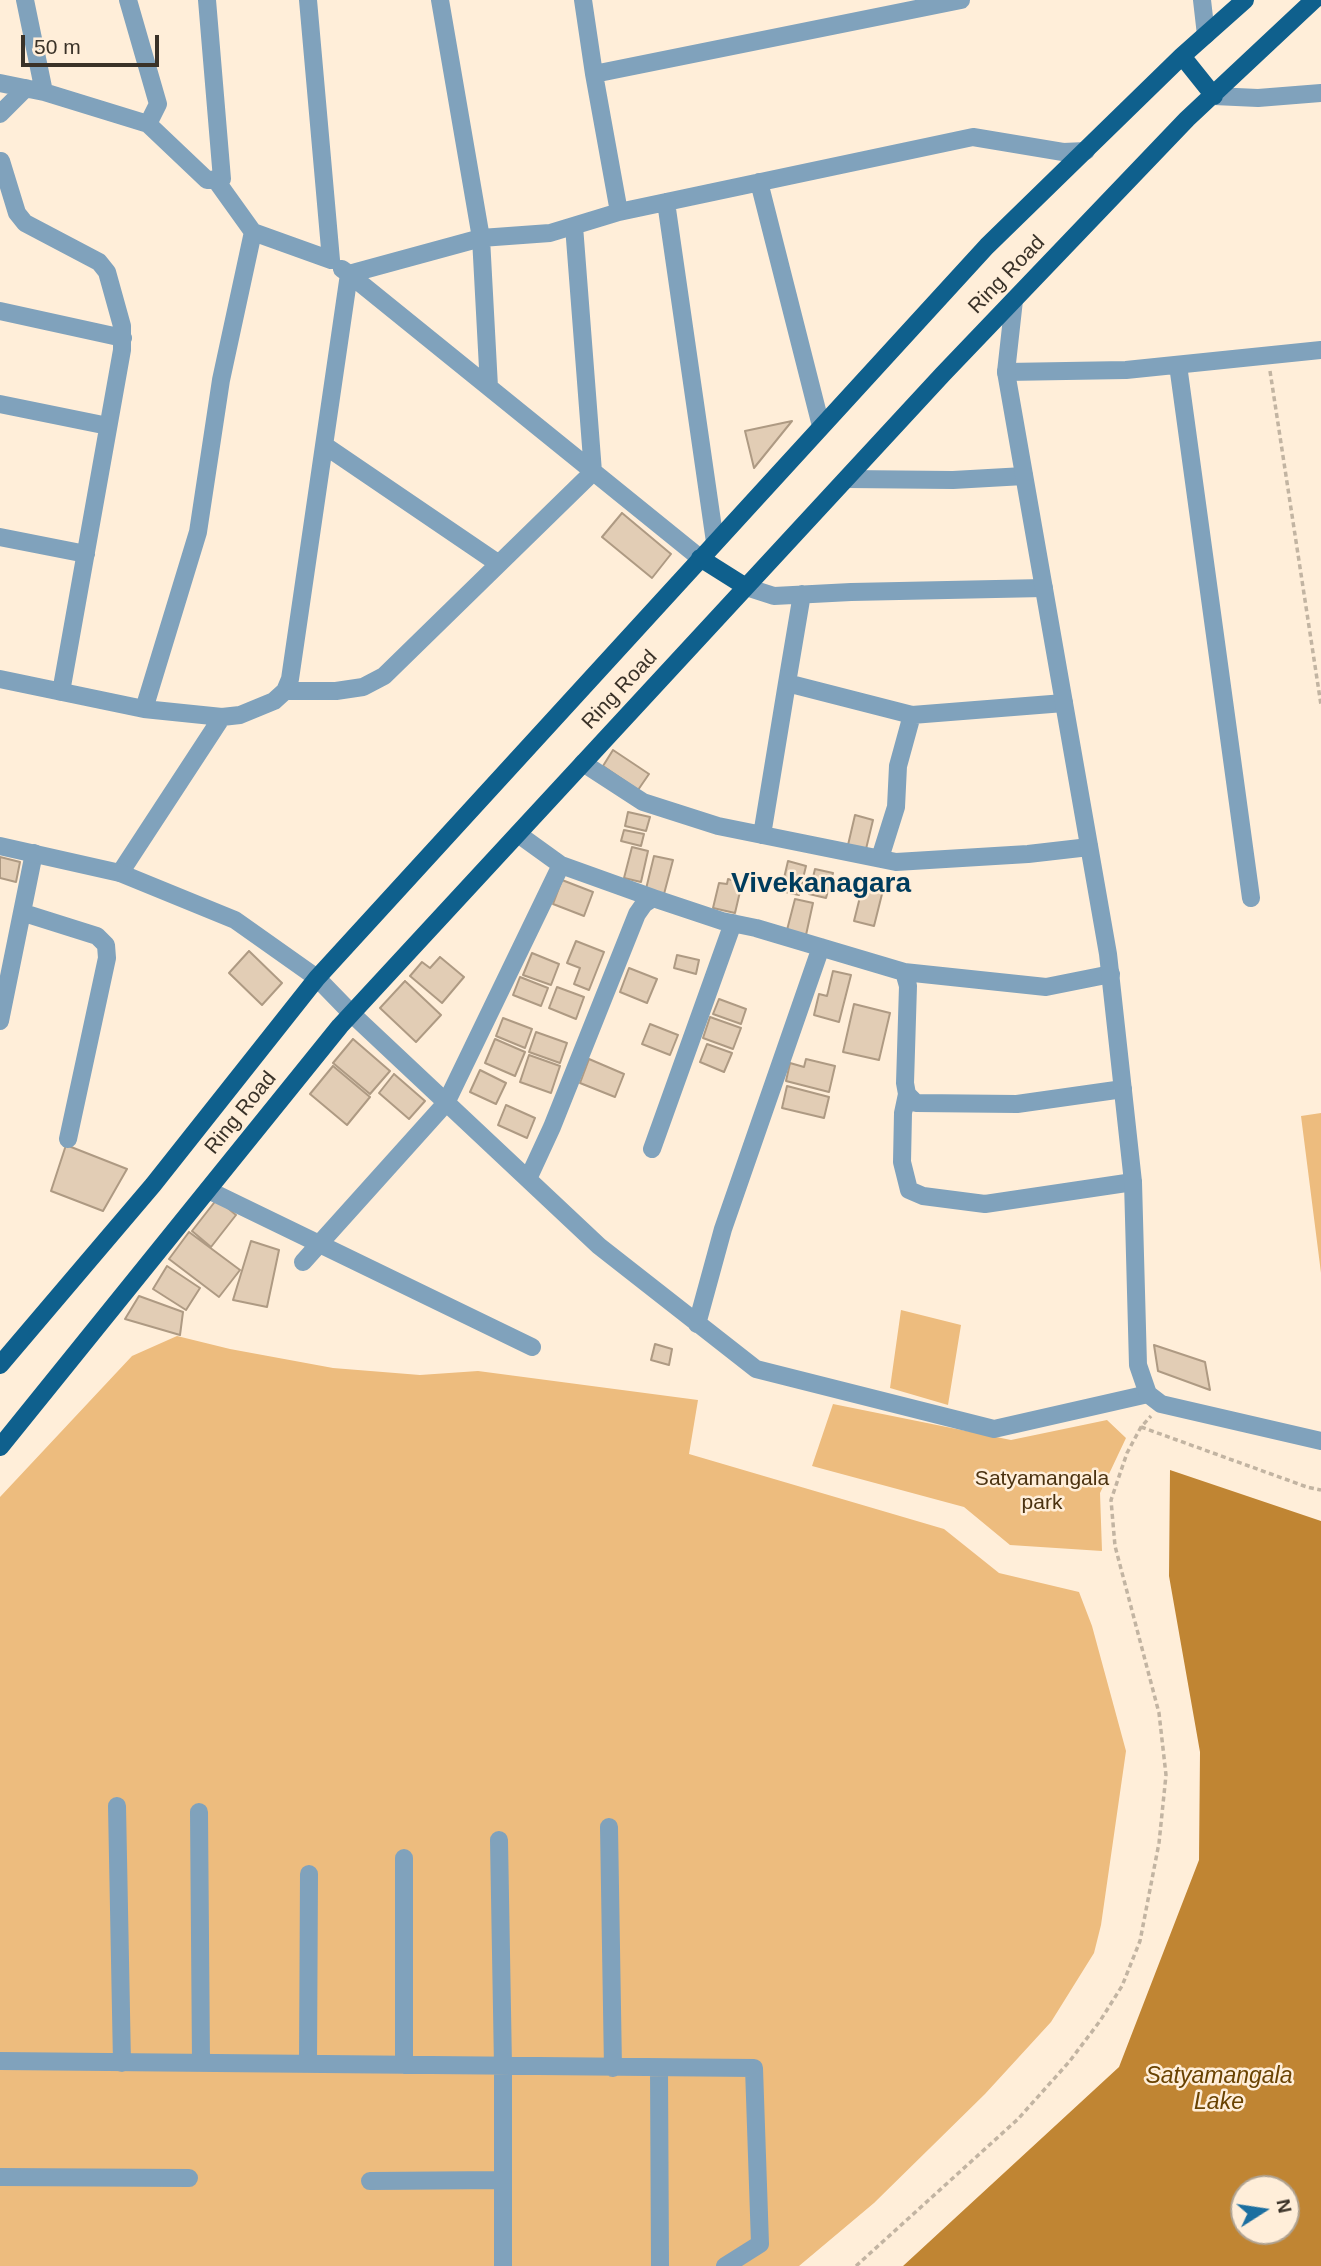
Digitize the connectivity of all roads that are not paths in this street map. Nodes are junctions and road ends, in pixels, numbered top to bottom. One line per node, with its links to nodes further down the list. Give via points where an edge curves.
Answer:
1 (26, 0): 15 (street)
2 (128, 0): 19 (street, via 158,104)
3 (207, 0): 22 (street, via 222,179)
4 (308, 0): 29 (street)
5 (440, 0): 28 (street)
6 (583, 0): 13 (street)
7 (961, 0): 13 (street)
8 (1202, 0): 11 (street)
9 (1245, 0): 11 (main road, Ring Road)
10 (1314, 0): 17 (main road, Ring Road)
11 (1206, 35): 12 (main road, Ring Road)
12 (1182, 56): 17 (main road); 20 (main road, Ring Road)
13 (594, 74): 25 (street)
14 (0, 83): 15 (street)
15 (35, 90): 18 (street); 19 (street)
16 (1321, 93): 17 (street)
17 (1214, 96): 31 (main road, Ring Road)
18 (0, 114)
19 (148, 124): 22 (street, via 206,180)
20 (1086, 151): 23 (street, via 1063,152 973,136); 40 (main road, Ring Road, via 987,246)
21 (0, 159): 33 (street, via 24,223 99,262 107,272)
22 (215, 179): 27 (street)
23 (760, 182): 24 (street); 40 (street)
24 (666, 202): 25 (street); 46 (street)
25 (620, 212): 26 (street)
26 (574, 226): 28 (street, via 550,233); 42 (street)
27 (253, 232): 29 (street); 58 (street, via 221,380 198,532)
28 (481, 238): 30 (street); 37 (street)
29 (331, 260): 30 (street)
30 (349, 274): 37 (street); 41 (street)
31 (1014, 300): 36 (street); 44 (main road, Ring Road)
32 (0, 311): 33 (street)
33 (122, 338): 39 (street)
34 (1321, 350): 35 (street)
35 (1178, 365): 36 (street); 71 (street)
36 (1006, 372): 43 (street)
37 (489, 387): 42 (street)
38 (0, 404): 39 (street)
39 (108, 426): 47 (street)
40 (821, 426): 46 (main road, Ring Road)
41 (324, 445): 49 (street); 55 (street)
42 (593, 472): 48 (street); 49 (street)
43 (1024, 477): 44 (street); 51 (street)
44 (847, 479): 50 (main road, Ring Road)
45 (0, 537): 47 (street)
46 (715, 542): 48 (main road, Ring Road)
47 (86, 554): 56 (street)
48 (700, 558): 50 (main road); 77 (main road, Ring Road)
49 (499, 564): 55 (street, via 384,676 363,687)
50 (746, 587): 52 (street, via 774,596); 61 (main road, Ring Road)
51 (1044, 589): 52 (street); 57 (street)
52 (802, 594): 54 (street)
53 (0, 679): 56 (street)
54 (787, 682): 59 (street); 63 (street)
55 (285, 691): 60 (street, via 274,701)
56 (61, 692): 58 (street)
57 (1064, 702): 59 (street); 65 (street)
58 (144, 709): 60 (street)
59 (912, 715): 67 (street, via 898,766 896,807)
60 (222, 718): 69 (street)
61 (583, 763): 62 (main road, Ring Road); 63 (street, via 643,802 718,827)
62 (518, 834): 68 (street); 78 (main road, Ring Road)
63 (762, 835): 67 (street)
64 (0, 846): 66 (street)
65 (1089, 847): 67 (street, via 896,862); 76 (street)
66 (34, 853): 69 (street); 72 (street)
67 (880, 859)
68 (561, 865): 70 (street); 82 (street)
69 (120, 873): 77 (street, via 235,920)
70 (653, 898): 73 (street); 85 (street, via 637,914)
71 (1251, 898)
72 (24, 913): 79 (street); 83 (street, via 97,936 106,945)
73 (733, 923): 74 (street); 84 (street)
74 (821, 947): 75 (street); 90 (street, via 723,1228)
75 (904, 972): 76 (street, via 1046,987); 81 (street, via 908,986)
76 (1111, 974): 80 (street)
77 (317, 978): 78 (street); 92 (main road, Ring Road, via 153,1185)
78 (352, 1014): 82 (street); 87 (main road, Ring Road)
79 (0, 1021)
80 (1123, 1089): 81 (street, via 1017,1104 916,1103); 86 (street)
81 (907, 1094): 86 (street, via 903,1170 909,1190 923,1196 985,1204)
82 (446, 1103): 85 (street); 88 (street)
83 (68, 1139)
84 (652, 1149)
85 (528, 1179): 90 (street, via 599,1246)
86 (1133, 1182): 93 (street, via 1138,1365)
87 (208, 1190): 88 (street); 95 (main road, Ring Road)
88 (320, 1243): 89 (street); 91 (street)
89 (303, 1262)
90 (697, 1324): 93 (street, via 756,1369 993,1429)
91 (532, 1347)
92 (0, 1365)
93 (1155, 1399): 94 (street)
94 (1321, 1441)
95 (0, 1447)
96 (117, 1807): 103 (street)
97 (199, 1812): 104 (street)
98 (609, 1827): 108 (street)
99 (499, 1840): 107 (street)
100 (404, 1858): 106 (street)
101 (309, 1874): 105 (street)
102 (0, 2061): 103 (street)
103 (122, 2063): 104 (street)
104 (201, 2063): 105 (street)
105 (308, 2064): 106 (street)
106 (404, 2065): 107 (street)
107 (503, 2066): 108 (street); 112 (street)
108 (613, 2068): 109 (street)
109 (659, 2068): 115 (street); 116 (street, via 754,2068 760,2244)
110 (0, 2177): 111 (street)
111 (189, 2178)
112 (503, 2180): 113 (street); 114 (street)
113 (370, 2181)
114 (503, 2266)
115 (660, 2266)
116 (725, 2266)

